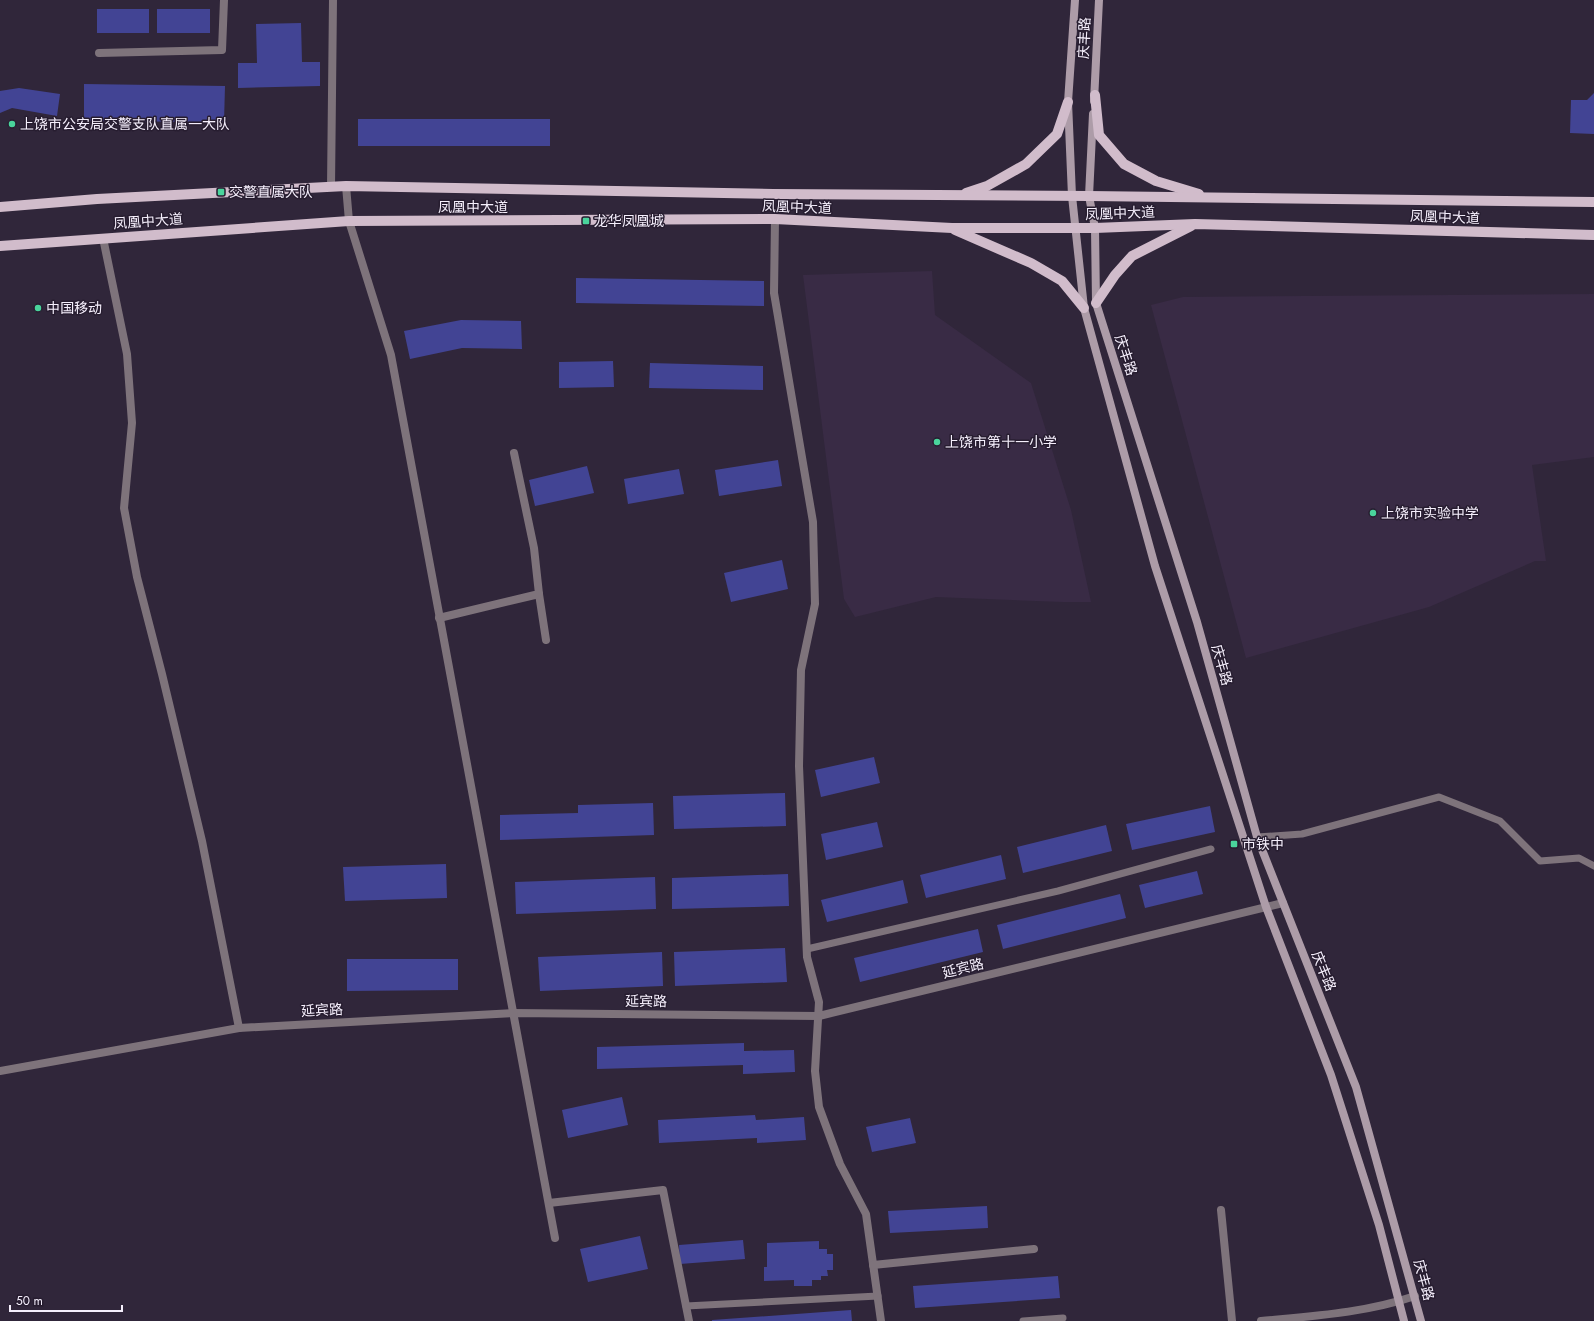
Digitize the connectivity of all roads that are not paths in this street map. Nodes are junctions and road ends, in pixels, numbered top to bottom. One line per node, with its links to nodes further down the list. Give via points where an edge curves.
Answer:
1 (224, 0): 5 (street, via 222,50)
2 (333, 0): 9 (street)
3 (1075, 0): 7 (main road)
4 (1099, 0): 6 (main road, 庆丰路)
5 (99, 53)
6 (1095, 95): 12 (main road, 庆丰路); 13 (main road, via 1099,135 1124,164 1156,181)
7 (1068, 102): 10 (main road, via 1057,134 1026,164 987,186); 11 (main road)
8 (346, 186): 9 (main road, 凤凰中大道); 10 (main road, 凤凰中大道); 17 (street)
9 (331, 187): 15 (main road, 凤凰中大道, via 97,199)
10 (958, 196): 11 (main road, 凤凰中大道)
11 (1072, 196): 12 (main road, 凤凰中大道); 20 (main road)
12 (1088, 196): 13 (main road, 凤凰中大道); 21 (main road, 庆丰路)
13 (1210, 198): 14 (main road, 凤凰中大道)
14 (1594, 202)
15 (0, 207)
16 (775, 220): 17 (main road, 凤凰中大道); 19 (main road, 凤凰中大道); 36 (street, via 774,293 813,522 815,604 801,670 799,766)
17 (349, 221): 23 (main road, 凤凰中大道); 29 (street, via 391,355)
18 (1195, 224): 21 (main road, 凤凰中大道); 22 (main road, 凤凰中大道); 25 (main road, via 1132,256 1115,275)
19 (952, 228): 20 (main road, 凤凰中大道); 26 (main road, via 1031,263 1062,281)
20 (1074, 228): 21 (main road, 凤凰中大道); 26 (main road)
21 (1095, 228): 25 (main road, 庆丰路)
22 (1594, 236)
23 (103, 238): 24 (main road, 凤凰中大道); 39 (street, via 127,354 132,423 124,508 136,577 202,841)
24 (0, 246)
25 (1096, 304): 31 (main road, 庆丰路, via 1197,622)
26 (1084, 308): 35 (main road, via 1155,566)
27 (514, 453): 28 (street, via 534,548)
28 (539, 594): 29 (street); 30 (street)
29 (439, 618): 37 (street)
30 (546, 640)
31 (1257, 837): 33 (lane, via 1302,834 1439,797 1500,822 1540,861 1579,858); 34 (main road, 庆丰路)
32 (1211, 849): 36 (lane, via 1058,891)
33 (1594, 866)
34 (1283, 903): 35 (street, 延宾路); 47 (main road, 庆丰路, via 1356,1088)
35 (1266, 907): 38 (street, 延宾路); 48 (main road, via 1332,1075 1379,1225)
36 (807, 950): 38 (street, via 819,1002)
37 (513, 1013): 38 (street, 延宾路); 39 (street, 延宾路); 41 (street)
38 (819, 1016): 45 (street, via 815,1071 819,1107 840,1164 866,1214)
39 (239, 1028): 40 (street, 延宾路)
40 (0, 1071)
41 (549, 1203): 43 (street); 49 (street, via 663,1190)
42 (1221, 1210): 54 (street)
43 (555, 1238)
44 (1034, 1249): 45 (street)
45 (874, 1265): 46 (street)
46 (878, 1296): 49 (lane); 52 (street)
47 (1415, 1296): 48 (street); 57 (main road, 庆丰路)
48 (1399, 1302): 55 (street, via 1336,1314); 56 (main road)
49 (686, 1306): 51 (street)
50 (1063, 1318): 53 (lane)
51 (689, 1321)
52 (881, 1321)
53 (1023, 1321)
54 (1232, 1321)
55 (1261, 1321)
56 (1404, 1321)
57 (1421, 1321)

